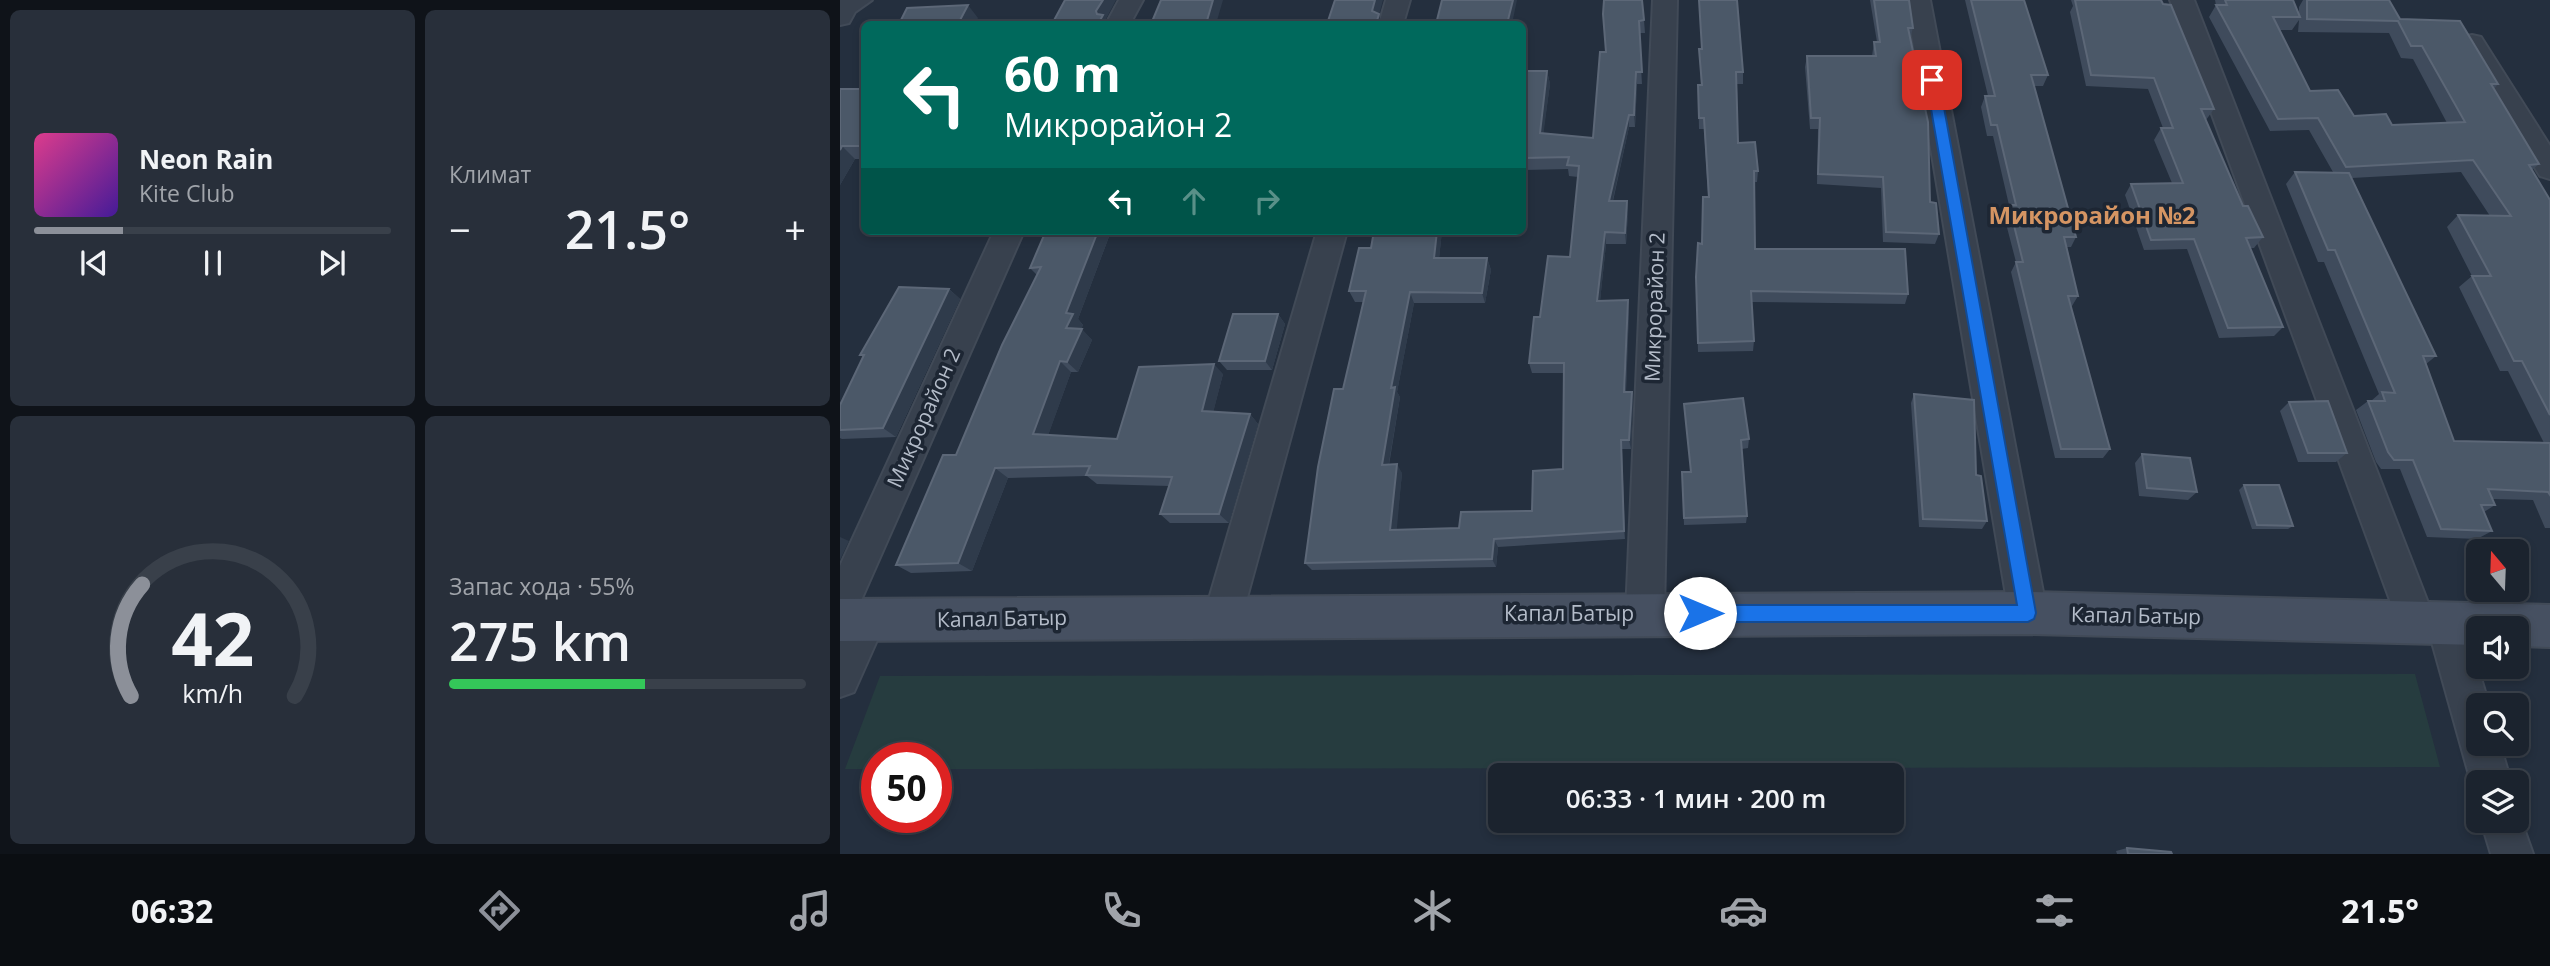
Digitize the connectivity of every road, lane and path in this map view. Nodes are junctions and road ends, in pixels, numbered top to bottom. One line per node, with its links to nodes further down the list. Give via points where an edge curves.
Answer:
1 (860, 0): 7 (street, via 846,7)
2 (1131, 0): 8 (street)
3 (1398, 0): 9 (street)
4 (1665, 0): 14 (street, Микрорайон 2)
5 (1918, 0): 15 (street)
6 (2182, 0): 18 (street)
7 (840, 17)
8 (1120, 21)
9 (1392, 21)
10 (2467, 34): 11 (street)
11 (2550, 169)
12 (1007, 235): 16 (street, Микрорайон 2)
13 (1331, 235): 17 (street)
14 (1645, 613): 15 (main road, Капал Батыр); 17 (main road, Капал Батыр)
15 (2028, 613): 18 (main road, Капал Батыр)
16 (849, 616): 17 (main road, Капал Батыр); 20 (street, Микрорайон 2)
17 (1223, 616)
18 (2432, 623): 19 (main road, Капал Батыр); 21 (street)
19 (2550, 626)
20 (840, 678)
21 (2466, 707)
22 (2506, 833): 23 (street)
23 (2512, 854)

